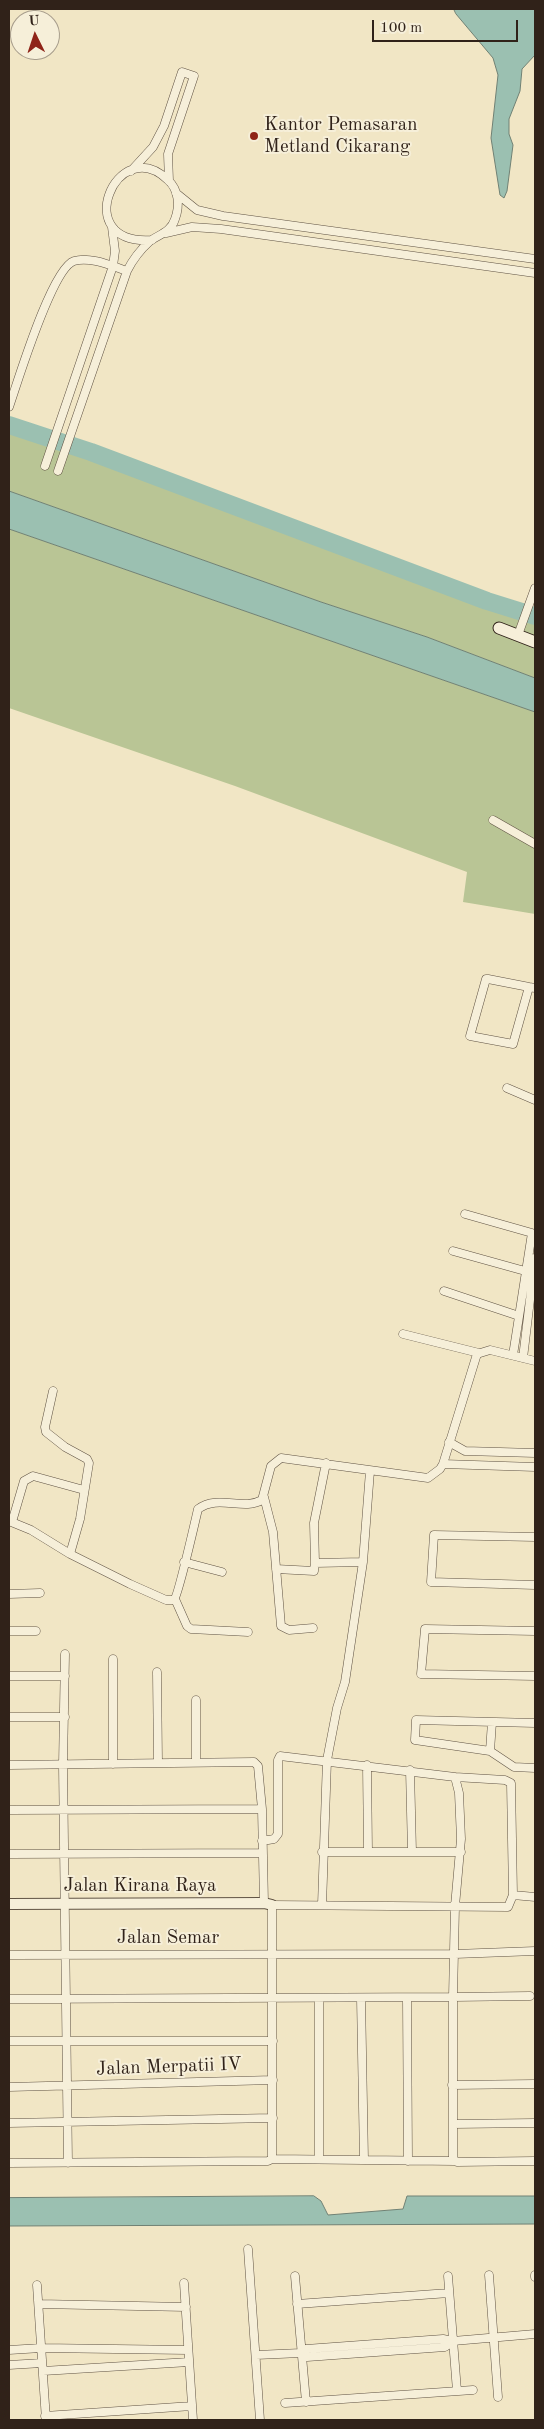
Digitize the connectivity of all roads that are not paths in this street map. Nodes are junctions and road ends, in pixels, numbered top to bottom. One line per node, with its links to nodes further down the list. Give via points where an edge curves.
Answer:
1 (131, 171): 2 (street, via 145,169); 2 (street, via 152,147 164,126 182,72 194,76 168,154); 4 (street, via 119,177 110,188 106,208)
2 (169, 181): 3 (street)
3 (176, 193): 5 (street, via 175,221); 7 (street, via 197,210 223,216)
4 (112, 227): 6 (street, via 137,241); 8 (street, via 116,251)
5 (166, 233): 6 (street); 10 (street, via 192,226 221,229)
6 (152, 240): 9 (street, via 134,258)
7 (535, 259)
8 (113, 266): 9 (street); 11 (street, via 86,260 73,261 63,268 52,288); 12 (street)
9 (127, 271): 13 (street)
10 (535, 273)
11 (9, 406)
12 (45, 466)
13 (58, 471)
14 (535, 588): 16 (street)
15 (500, 628): 16 (main road)
16 (518, 635): 17 (main road)
17 (534, 638)
18 (493, 820): 19 (street)
19 (535, 844)
20 (532, 988): 20 (street, via 486,980 470,1036 513,1044)
21 (507, 1088): 22 (street)
22 (535, 1100)
23 (465, 1214): 26 (street, via 532,1233)
24 (453, 1251): 26 (street)
25 (535, 1258): 32 (street)
26 (526, 1272): 28 (street)
27 (444, 1291): 28 (street)
28 (520, 1316): 31 (street)
29 (403, 1334): 30 (street)
30 (479, 1353): 31 (street, via 490,1350); 35 (street, via 475,1357)
31 (513, 1355): 32 (street)
32 (523, 1358): 33 (street)
33 (535, 1361)
34 (53, 1391): 41 (street, via 45,1430 53,1439 87,1459)
35 (449, 1442): 36 (street, via 465,1451); 38 (street)
36 (535, 1453)
37 (326, 1463): 40 (street); 42 (street, via 278,1459 271,1466); 48 (street, via 314,1523)
38 (443, 1464): 39 (street); 40 (street, via 422,1479)
39 (535, 1467)
40 (370, 1472): 47 (street)
41 (84, 1490): 43 (street, via 28,1477); 45 (street)
42 (264, 1497): 46 (street, via 256,1504 218,1502 200,1507); 49 (street, via 273,1532)
43 (10, 1521): 45 (street)
44 (535, 1537): 51 (street, via 434,1536 431,1582)
45 (70, 1554): 54 (street, via 157,1596)
46 (184, 1562): 50 (street); 54 (street)
47 (363, 1562): 48 (street); 72 (street, via 345,1682 336,1708)
48 (314, 1564): 49 (street, via 314,1571)
49 (276, 1569): 55 (street, via 281,1626 289,1630)
50 (222, 1572)
51 (535, 1585)
52 (40, 1593): 53 (street)
53 (9, 1594)
54 (176, 1599): 59 (street, via 191,1629)
55 (313, 1628)
56 (9, 1631): 57 (street)
57 (36, 1631)
58 (535, 1631): 65 (street, via 425,1629 421,1674)
59 (248, 1632)
60 (65, 1654): 64 (street)
61 (113, 1659): 76 (street)
62 (157, 1672): 74 (street)
63 (9, 1676): 64 (street)
64 (65, 1676): 67 (street)
65 (535, 1676)
66 (196, 1700): 73 (street)
67 (65, 1716): 68 (street); 75 (street)
68 (9, 1718)
69 (492, 1722): 70 (street); 71 (street); 71 (street, via 416,1720 415,1740)
70 (535, 1723)
71 (490, 1751): 79 (street, via 514,1767)
72 (326, 1760): 78 (street); 85 (street, via 280,1756 278,1834 274,1839); 86 (street)
73 (196, 1762): 74 (street); 82 (street, via 254,1762 258,1766)
74 (158, 1763): 76 (street)
75 (63, 1764): 76 (street); 77 (street); 84 (street)
76 (114, 1764)
77 (9, 1765)
78 (367, 1765): 80 (street); 87 (street)
79 (535, 1768)
80 (410, 1770): 81 (street); 88 (street)
81 (455, 1777): 89 (street, via 459,1793); 93 (street, via 511,1783)
82 (262, 1808): 84 (street); 85 (street)
83 (9, 1810): 84 (street)
84 (64, 1811): 92 (street)
85 (262, 1841): 90 (street)
86 (322, 1852): 87 (street); 98 (street)
87 (368, 1852): 88 (street)
88 (412, 1852): 89 (street)
89 (460, 1852): 99 (street)
90 (262, 1853): 92 (street); 97 (street)
91 (9, 1854): 92 (street)
92 (66, 1854): 96 (street)
93 (513, 1895): 94 (street); 99 (street, via 507,1908)
94 (535, 1897)
95 (9, 1904): 96 (street, Jalan Kirana Raya)
96 (66, 1904): 97 (street, Jalan Kirana Raya); 101 (street)
97 (268, 1904): 98 (street); 104 (street)
98 (322, 1905): 99 (street)
99 (455, 1906): 102 (street)
100 (535, 1951): 102 (street, Jalan Semar)
101 (64, 1954): 103 (street, Jalan Semar); 104 (street, Jalan Semar); 111 (street)
102 (455, 1954): 104 (street, Jalan Semar); 107 (street)
103 (9, 1955)
104 (272, 1955): 106 (street)
105 (530, 1996): 107 (street)
106 (273, 1997): 108 (street); 111 (street); 115 (street)
107 (453, 1997): 110 (street); 118 (street)
108 (319, 1998): 109 (street); 127 (street)
109 (362, 1998): 110 (street); 128 (street)
110 (407, 1998): 129 (street)
111 (65, 1999): 112 (street); 114 (street)
112 (9, 2000)
113 (9, 2041): 114 (street)
114 (66, 2041): 115 (street); 119 (street)
115 (273, 2041): 116 (street)
116 (273, 2080): 119 (street, Jalan Merpatii IV); 121 (street)
117 (535, 2084): 118 (street)
118 (452, 2085): 125 (street)
119 (66, 2086): 120 (street, Jalan Merpatii IV); 122 (street)
120 (9, 2087)
121 (273, 2118): 122 (street); 126 (street)
122 (67, 2122): 123 (street); 133 (street)
123 (9, 2123)
124 (535, 2123): 125 (street)
125 (453, 2124): 130 (street)
126 (272, 2159): 127 (street); 133 (street)
127 (319, 2160): 128 (street)
128 (364, 2160): 129 (street)
129 (408, 2160): 130 (street)
130 (455, 2161): 131 (street)
131 (535, 2162)
132 (9, 2163): 133 (street)
133 (68, 2163)
134 (248, 2249): 151 (street)
135 (490, 2275): 145 (street)
136 (295, 2276): 142 (street)
137 (448, 2276): 140 (street)
138 (184, 2283): 143 (street)
139 (37, 2285): 141 (street)
140 (449, 2293): 142 (street); 146 (street)
141 (39, 2304): 143 (street); 147 (street)
142 (297, 2304): 150 (street)
143 (186, 2306): 149 (street)
144 (535, 2334): 145 (street)
145 (494, 2338): 146 (street); 157 (street)
146 (454, 2341): 150 (street, via 445,2347 307,2357); 156 (street)
147 (41, 2348): 148 (street); 149 (street); 154 (street)
148 (9, 2350)
149 (188, 2350): 152 (street)
150 (301, 2353): 151 (street); 158 (street)
151 (256, 2355): 163 (street)
152 (189, 2362): 154 (street); 160 (street)
153 (9, 2365): 154 (street)
154 (42, 2367): 161 (street)
155 (473, 2390): 156 (street)
156 (457, 2391): 158 (street)
157 (498, 2397)
158 (306, 2402): 159 (street)
159 (285, 2403)
160 (192, 2406): 161 (street); 162 (street)
161 (46, 2418)
162 (193, 2420)
163 (260, 2420)

